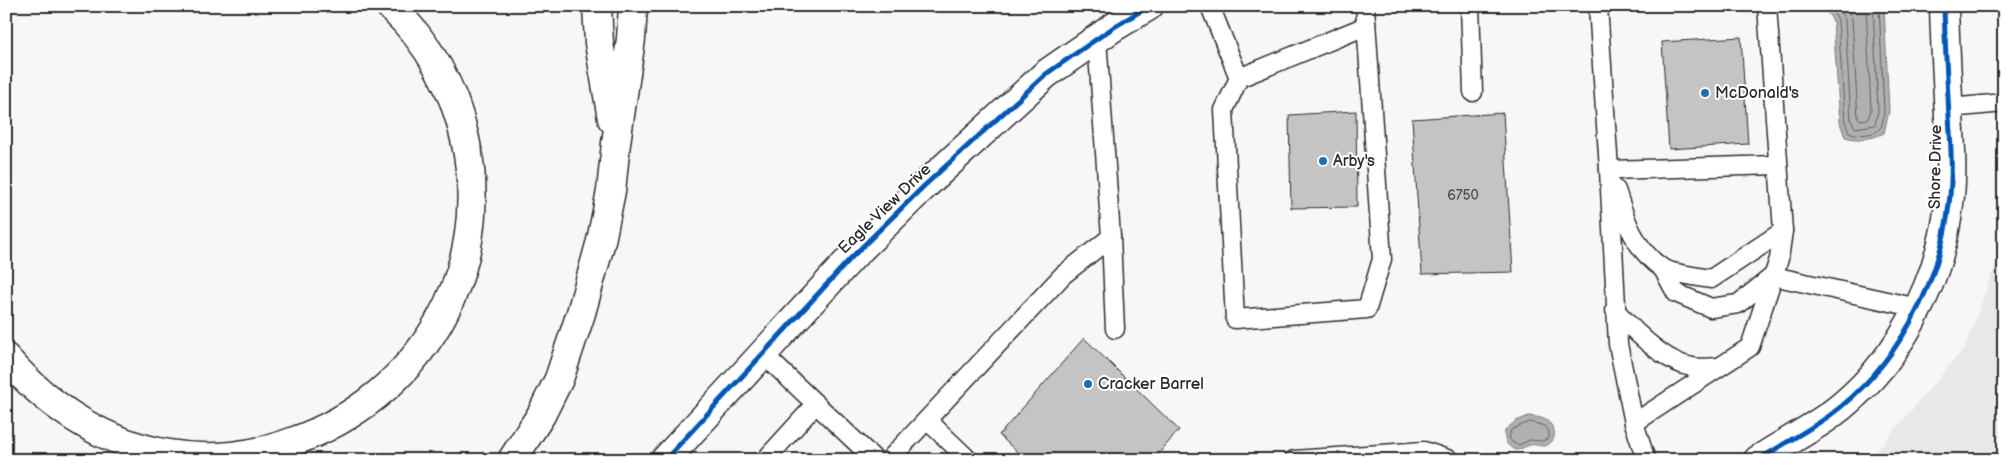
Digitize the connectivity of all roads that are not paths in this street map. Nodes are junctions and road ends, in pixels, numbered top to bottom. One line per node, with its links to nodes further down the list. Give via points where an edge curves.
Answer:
1 (390, 6): 28 (main road, via 416,35 455,102 468,153 472,205 465,256 448,305 422,348 387,387 324,430 274,448 224,456 180,455 121,441 74,419 33,387)
2 (597, 6): 17 (main road, via 599,43)
3 (633, 6): 17 (main road)
4 (1149, 6): 12 (main road, Eagle View Drive)
5 (1210, 6): 13 (lane)
6 (1365, 6): 11 (lane)
7 (1470, 6): 14 (lane)
8 (1598, 6): 19 (lane)
9 (1766, 6): 18 (lane)
10 (1944, 6): 16 (main road, Shore Drive)
11 (1366, 26): 13 (lane); 13 (lane, via 1382,259 1367,309 1235,319 1224,110)
12 (1097, 39): 21 (lane); 27 (main road, Eagle View Drive, via 1046,74 923,187 852,257)
13 (1239, 78)
14 (1473, 92)
15 (2004, 103): 16 (lane)
16 (1949, 108): 24 (main road, Shore Drive, via 1951,175 1948,216 1934,271)
17 (616, 143): 33 (main road, via 601,241 581,312 559,378 541,415)
18 (1778, 164): 19 (lane); 20 (lane)
19 (1609, 170): 22 (lane, via 1627,223 1641,248); 25 (lane)
20 (1783, 231): 22 (lane, via 1711,279); 23 (lane)
21 (1110, 237): 26 (lane); 31 (lane, via 1063,276)
22 (1663, 269): 23 (lane, via 1676,293 1711,308 1738,304)
23 (1773, 276): 24 (lane); 29 (lane, via 1750,346)
24 (1918, 308): 42 (main road, Shore Drive, via 1888,357 1861,387 1829,416)
25 (1615, 310): 29 (lane, via 1633,331 1669,358 1691,367); 32 (lane, via 1618,344)
26 (1115, 329)
27 (763, 354): 30 (lane); 34 (main road, Eagle View Drive)
28 (6, 358)
29 (1720, 367): 32 (lane)
30 (816, 404): 35 (lane); 36 (lane)
31 (927, 420): 37 (lane); 38 (lane)
32 (1634, 423): 41 (lane)
33 (512, 460)
34 (665, 460)
35 (765, 460)
36 (875, 460)
37 (889, 460)
38 (969, 460)
39 (1294, 460): 40 (lane, via 1424,450)
40 (1450, 460)
41 (1646, 460)
42 (1758, 460)

